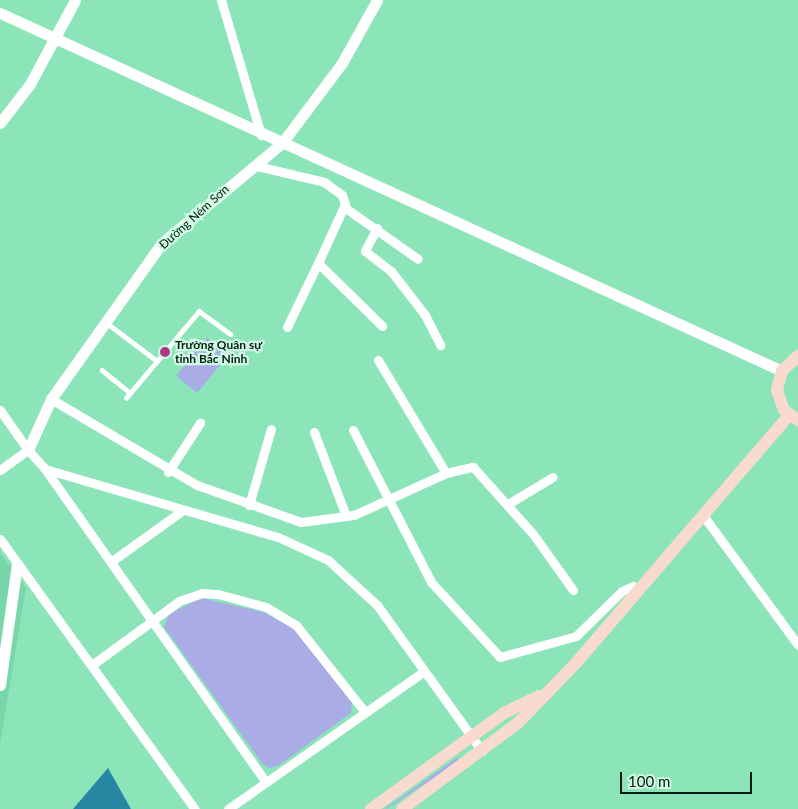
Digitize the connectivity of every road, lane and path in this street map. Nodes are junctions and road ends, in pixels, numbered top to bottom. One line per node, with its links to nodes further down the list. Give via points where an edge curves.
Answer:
1 (75, 0): 5 (street)
2 (221, 0): 7 (street)
3 (377, 0): 8 (street, Đường Ném Sơn, via 342,63)
4 (0, 13): 5 (street)
5 (56, 38): 6 (street, via 20,100); 7 (street)
6 (0, 123)
7 (261, 135): 8 (street)
8 (282, 144): 9 (street, Đường Ném Sơn); 23 (street)
9 (257, 166): 10 (street, via 324,182 342,195); 14 (street, Đường Ném Sơn, via 162,243)
10 (344, 207): 11 (street); 13 (street)
11 (377, 228): 12 (street); 18 (street, via 365,251 391,271 425,315)
12 (418, 259)
13 (318, 263): 15 (street); 16 (street)
14 (106, 322): 21 (lane); 26 (street, Đường Ném Sơn)
15 (382, 326)
16 (287, 327)
17 (231, 334): 21 (lane, via 198,311)
18 (440, 345)
19 (798, 356): 23 (main road)
20 (378, 360): 37 (street)
21 (157, 361): 24 (lane)
22 (102, 370): 24 (lane)
23 (782, 370): 28 (main road, via 778,397)
24 (130, 393): 25 (lane)
25 (126, 398)
26 (51, 399): 33 (street, Đường Ném Sơn); 41 (street, via 155,464)
27 (0, 410): 33 (street)
28 (794, 417): 44 (main road)
29 (200, 423): 36 (street)
30 (271, 429): 41 (street)
31 (353, 430): 39 (street)
32 (314, 432): 43 (street)
33 (28, 450): 34 (street); 35 (street)
34 (45, 469): 42 (street); 46 (street)
35 (0, 470)
36 (168, 472)
37 (446, 473): 39 (street); 40 (street, via 473,467)
38 (553, 477): 40 (street)
39 (389, 500): 43 (street); 51 (street, via 431,582 500,657)
40 (508, 504): 49 (street)
41 (250, 505): 43 (street, via 301,522)
42 (183, 510): 46 (street); 55 (street, via 278,537 339,567 377,605)
43 (346, 516)
44 (705, 518): 48 (main road); 52 (street)
45 (0, 539): 47 (street)
46 (112, 561): 50 (street)
47 (17, 564): 54 (street); 56 (street)
48 (639, 589): 51 (street, via 634,586 622,591); 53 (main road)
49 (573, 590)
50 (154, 619): 54 (street); 58 (street, via 179,601 202,593 266,607 309,636); 61 (street)
51 (573, 637): 53 (street)
52 (798, 645)
53 (586, 652): 57 (main road)
54 (92, 665): 62 (street)
55 (424, 671): 58 (street); 59 (street)
56 (0, 685)
57 (548, 692): 59 (main road, via 504,713); 60 (main road)
58 (366, 712): 61 (street)
59 (472, 737): 60 (street); 64 (main road)
60 (482, 751): 65 (main road)
61 (266, 782): 63 (street)
62 (195, 809)
63 (228, 809)
64 (371, 809)
65 (402, 809)

